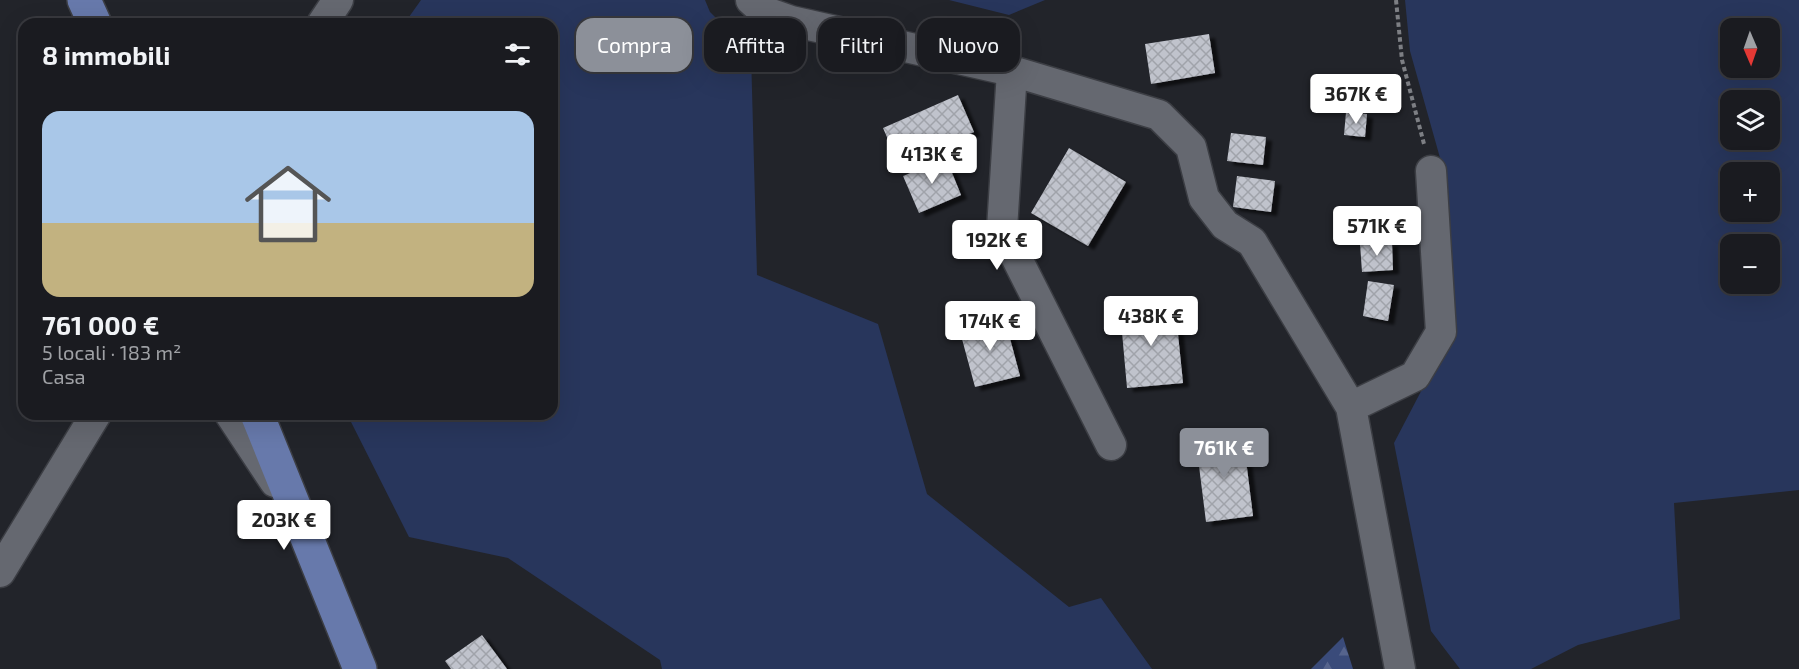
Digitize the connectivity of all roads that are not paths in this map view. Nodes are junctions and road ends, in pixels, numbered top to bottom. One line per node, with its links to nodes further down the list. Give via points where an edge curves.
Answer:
1 (338, 0): 3 (street)
2 (751, 0): 4 (street, via 763,11 792,21)
3 (326, 18)
4 (917, 49)
5 (1012, 72): 12 (street, via 1002,229)
6 (1019, 72): 8 (street, via 1159,115 1191,147 1204,198 1225,225 1252,242)
7 (1431, 171): 8 (street, via 1441,332 1415,376)
8 (1351, 407): 16 (street)
9 (92, 420): 14 (street)
10 (234, 420): 13 (street)
11 (259, 420): 13 (main road)
12 (1111, 445)
13 (297, 515): 15 (main road)
14 (0, 572)
15 (360, 669)
16 (1400, 669)

